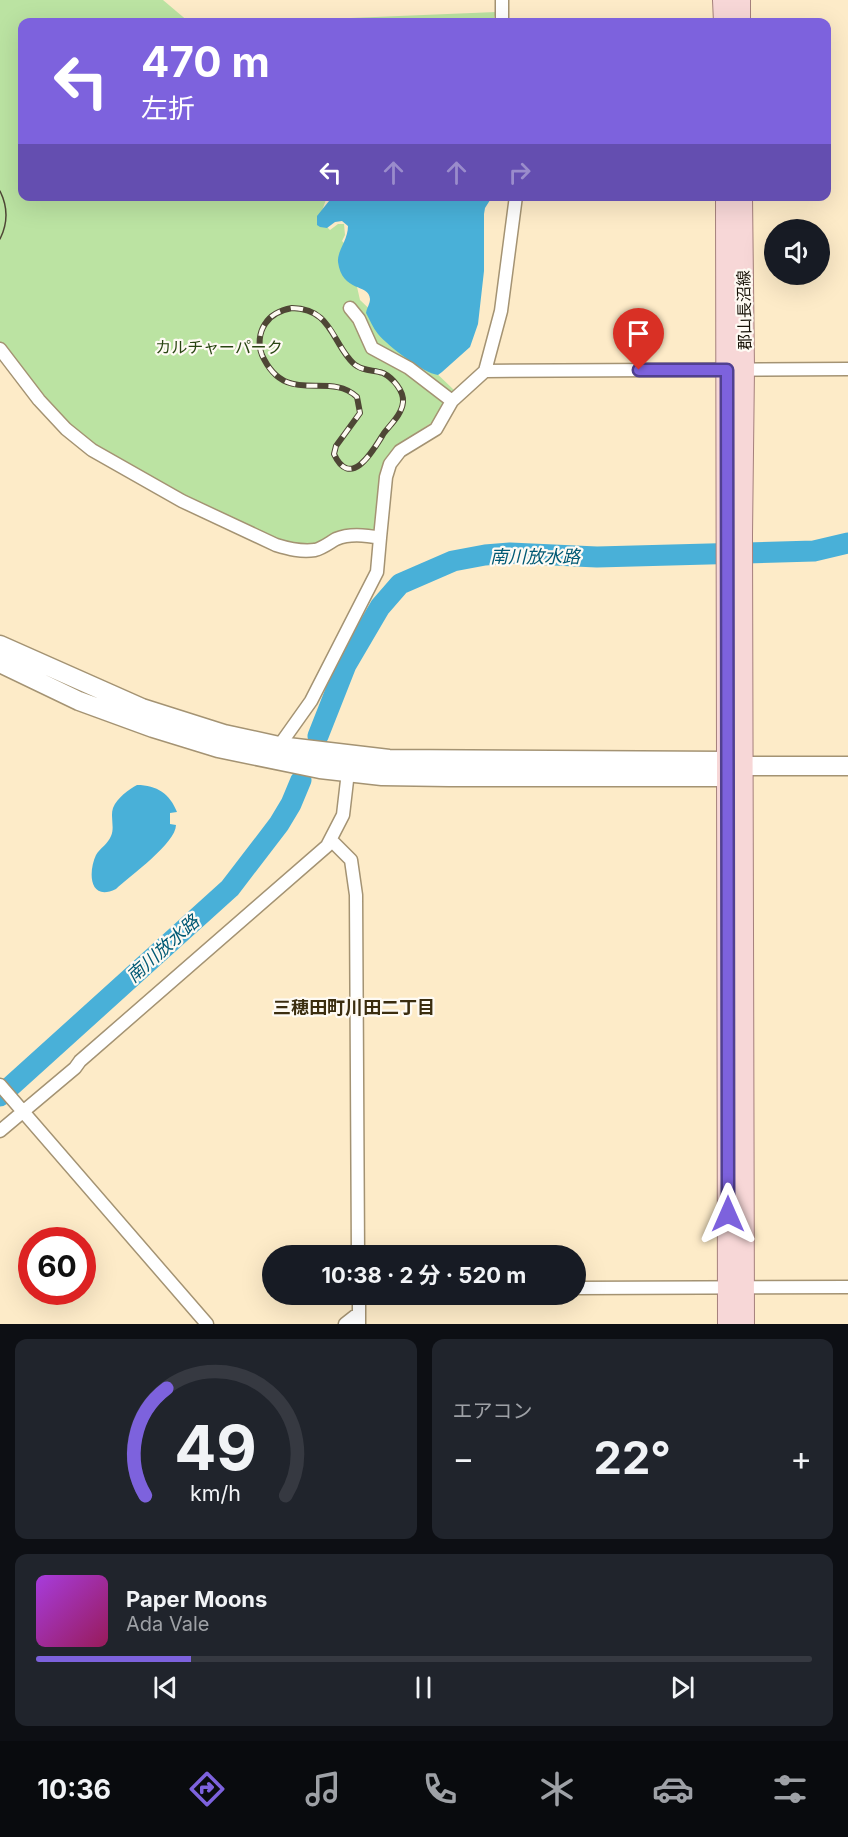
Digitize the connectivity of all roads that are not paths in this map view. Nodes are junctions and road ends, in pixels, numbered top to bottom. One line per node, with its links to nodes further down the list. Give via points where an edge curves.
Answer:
1 (502, 0): 4 (street)
2 (723, 0): 5 (main road)
3 (740, 0): 6 (main road)
4 (502, 18)
5 (724, 18)
6 (740, 18)
7 (515, 201): 14 (street, via 501,310)
8 (726, 201): 12 (main road, 郡山長沼線)
9 (742, 201): 12 (main road, 郡山長沼線)
10 (350, 308): 15 (street, via 372,348 409,368)
11 (0, 349): 16 (street, via 66,429 92,450 182,501 292,549 316,550 349,536)
12 (735, 369): 13 (street); 14 (street); 22 (main road, 郡山長沼線)
13 (848, 369)
14 (484, 371): 15 (street)
15 (452, 401): 16 (street, via 435,429 400,451 390,464)
16 (380, 538): 19 (street, via 378,572)
17 (0, 645): 19 (street, via 142,708)
18 (0, 663): 19 (street, via 79,701 153,728 218,748)
19 (287, 753): 20 (street)
20 (324, 761): 22 (street, via 389,759); 23 (street)
21 (848, 766): 22 (street)
22 (733, 768): 23 (street, via 438,777); 29 (main road, 郡山長沼線)
23 (348, 772): 24 (street, via 343,815)
24 (331, 840): 26 (street); 28 (street, via 351,860 356,895)
25 (0, 1085): 26 (street)
26 (20, 1109): 27 (street); 33 (street)
27 (0, 1131)
28 (358, 1245)
29 (736, 1287): 30 (street); 31 (street); 35 (main road, 郡山長沼線); 36 (main road, 郡山長沼線)
30 (848, 1287)
31 (586, 1288)
32 (359, 1318): 34 (street)
33 (207, 1324)
34 (345, 1324)
35 (728, 1324)
36 (744, 1324)

